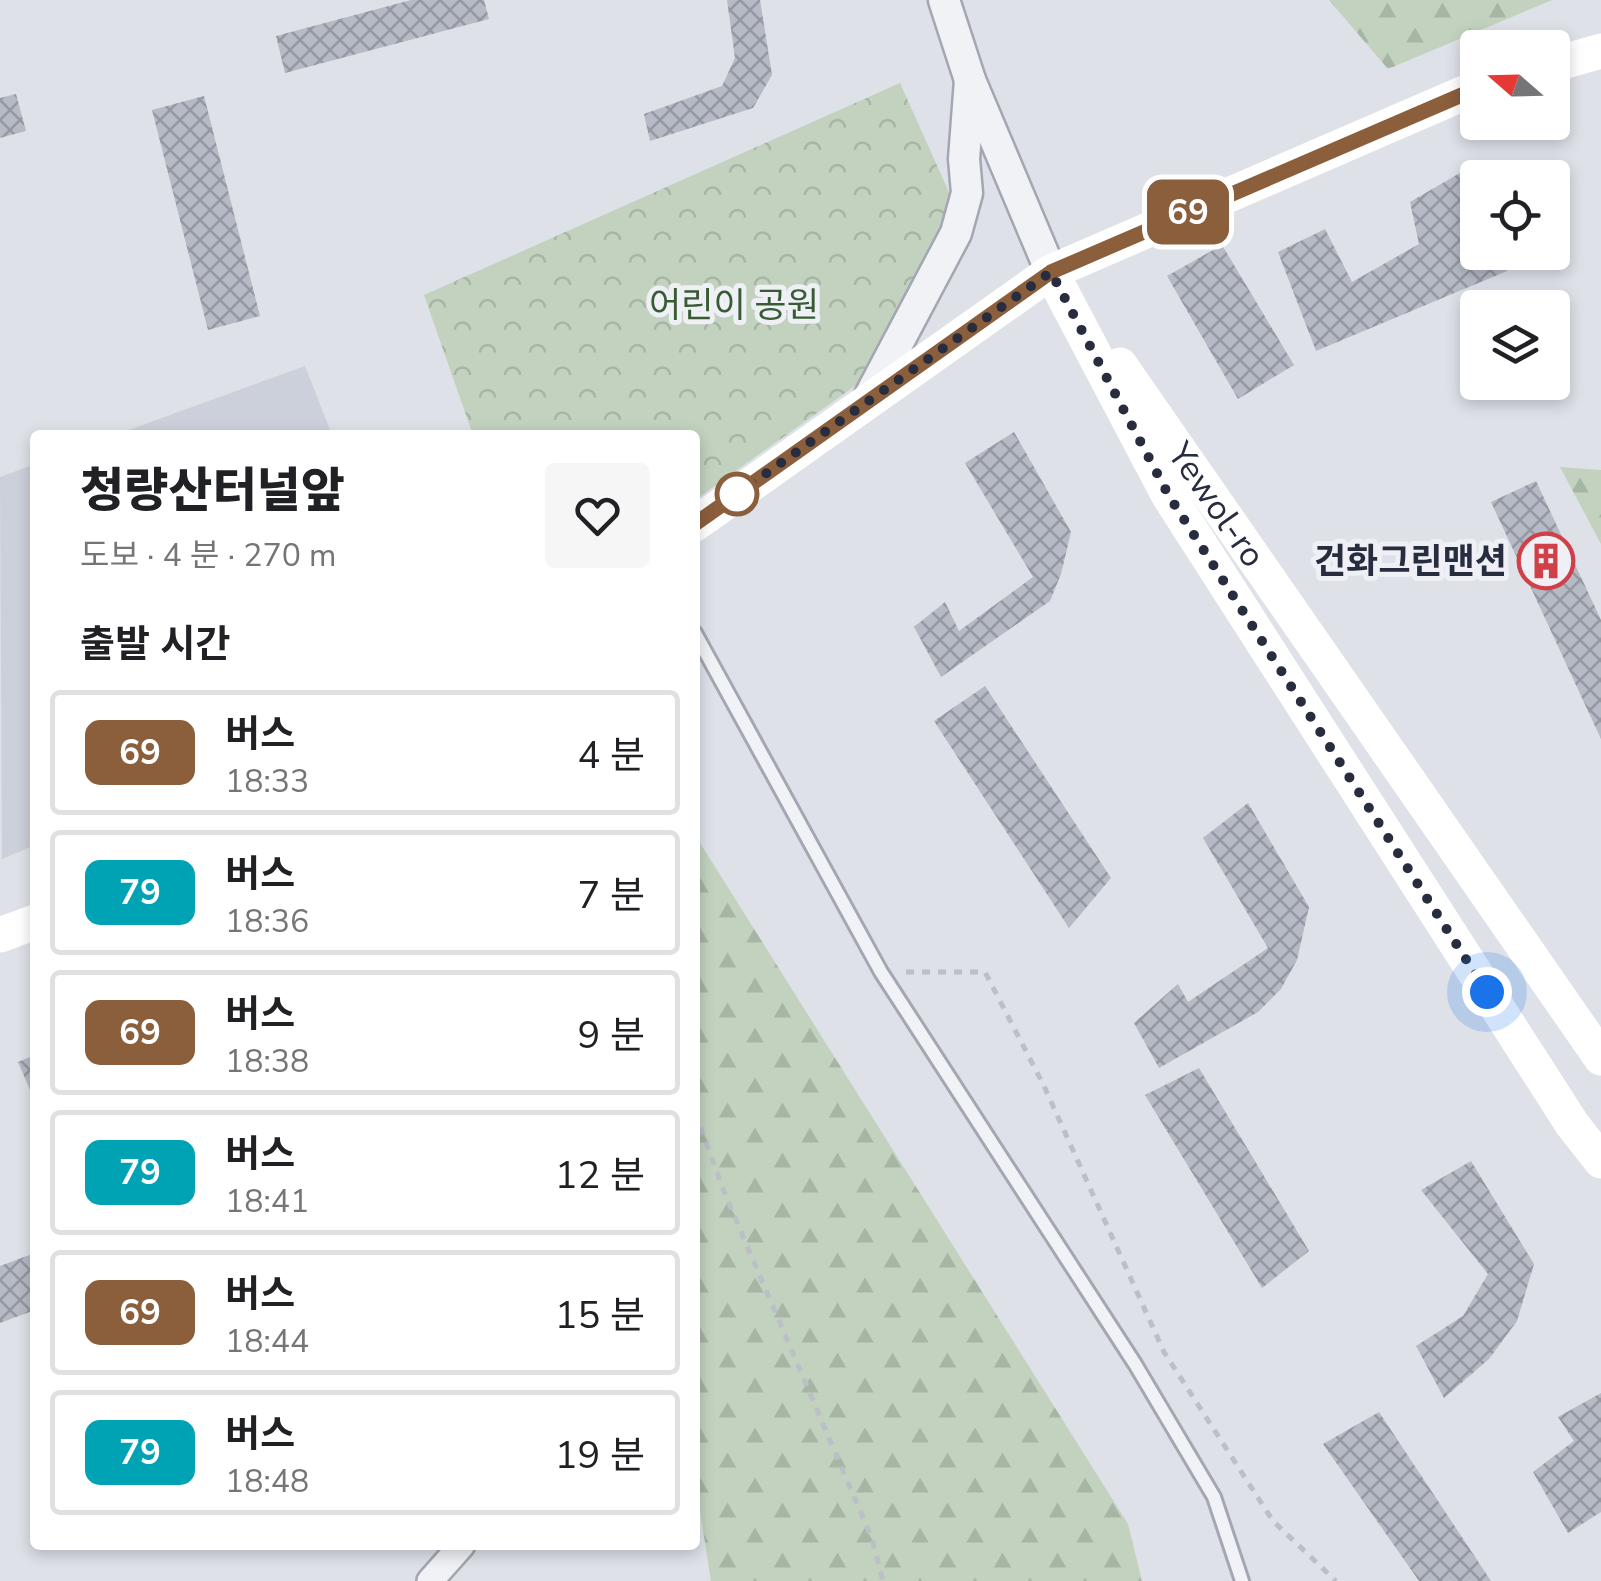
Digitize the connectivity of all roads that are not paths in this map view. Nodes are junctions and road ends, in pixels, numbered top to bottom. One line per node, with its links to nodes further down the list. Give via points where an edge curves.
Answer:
1 (944, 0): 4 (street)
2 (1601, 51): 3 (main road)
3 (1570, 60)
4 (970, 80): 6 (street); 7 (street, via 966,193 956,232)
5 (1460, 96): 6 (main road)
6 (1051, 272): 7 (main road); 12 (main road, Yewol-ro, via 1182,449); 13 (main road, Yewol-ro, via 1169,496)
7 (867, 401): 8 (main road)
8 (700, 520)
9 (700, 642): 16 (lane, via 882,972 1204,1480)
10 (30, 924): 11 (main road)
11 (0, 935)
12 (1601, 1058)
13 (1601, 1162)
14 (458, 1550): 15 (street)
15 (430, 1581)
16 (1242, 1581)

